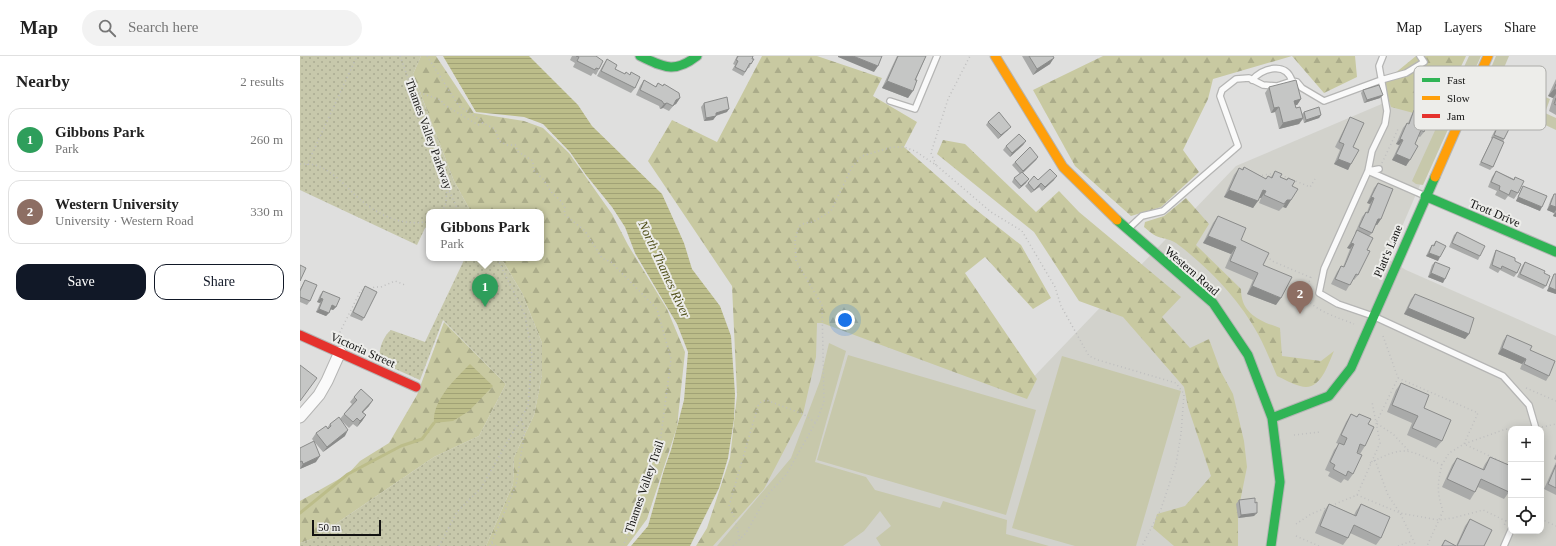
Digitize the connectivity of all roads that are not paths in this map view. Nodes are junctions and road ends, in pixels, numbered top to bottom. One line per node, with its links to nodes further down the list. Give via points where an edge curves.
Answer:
1 (640, 56): 2 (street, via 666,68 682,68)
2 (698, 56)
3 (937, 56): 14 (lane, via 915,109)
4 (995, 56): 19 (street, Western Road, via 1063,167)
5 (1383, 56): 12 (lane, via 1378,66)
6 (1420, 56): 8 (lane, via 1424,62)
7 (1488, 56): 9 (street, Platt's Lane)
8 (1417, 66)
9 (1484, 66)
10 (1414, 68): 12 (lane)
11 (1252, 80): 13 (lane, via 1263,85 1277,86); 13 (lane, via 1260,72 1271,68 1283,69 1291,76); 19 (lane, via 1236,79 1222,90 1220,96 1238,146 1163,211 1142,216)
12 (1381, 80): 13 (lane, via 1324,101 1302,88 1298,82); 17 (lane, via 1386,111 1385,124 1372,151)
13 (1292, 81)
14 (890, 101)
15 (1455, 130): 18 (street, Platt's Lane)
16 (1379, 169): 17 (lane)
17 (1368, 171): 18 (lane); 21 (lane, via 1324,269 1319,293 1338,304)
18 (1425, 196): 20 (street, Trott Drive); 21 (street, Platt's Lane)
19 (1127, 230): 26 (street, Western Road, via 1213,304 1248,355)
20 (1556, 252)
21 (1373, 316): 26 (street, Platt's Lane, via 1351,368 1329,396); 27 (lane, via 1503,376 1529,405)
22 (300, 335): 23 (street, Victoria Street)
23 (340, 352): 24 (street, Victoria Street); 25 (street, via 319,395)
24 (416, 387)
25 (300, 416)
26 (1272, 418): 29 (street, Western Road, via 1280,482)
27 (1535, 426)
28 (1509, 534): 30 (lane)
29 (1271, 546)
30 (1504, 546)

